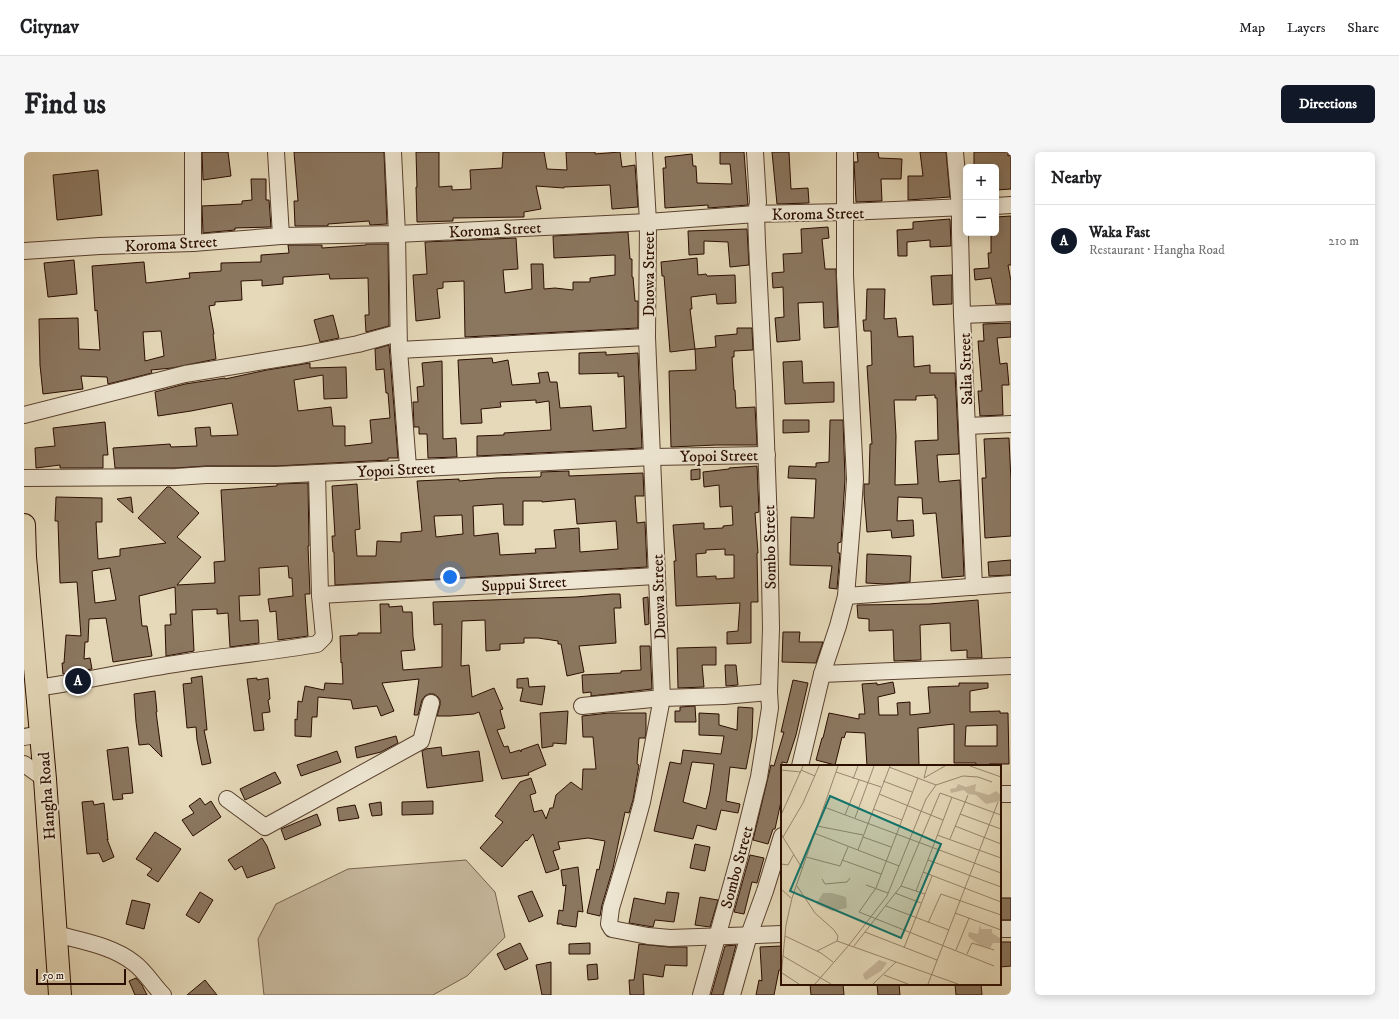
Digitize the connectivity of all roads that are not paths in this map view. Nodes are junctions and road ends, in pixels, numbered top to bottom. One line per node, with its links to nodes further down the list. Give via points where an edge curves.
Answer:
1 (193, 152): 16 (street)
2 (276, 152): 15 (street)
3 (393, 152): 14 (street)
4 (644, 152): 13 (street, Duowa Street)
5 (755, 152): 12 (street, Sombo Street, via 758,202)
6 (845, 152): 11 (street)
7 (955, 152): 10 (street, Salia Street)
8 (1011, 205): 9 (street)
9 (999, 206)
10 (963, 207): 11 (street, Koroma Street); 19 (street, Salia Street, via 960,234)
11 (846, 212): 12 (street, Koroma Street); 36 (street, via 845,276 855,479)
12 (756, 214): 13 (street, Koroma Street); 26 (street, Sombo Street)
13 (648, 222): 14 (street, Koroma Street); 21 (street, Duowa Street)
14 (397, 234): 15 (street, Koroma Street); 20 (street)
15 (281, 236): 16 (street, Koroma Street)
16 (193, 243): 17 (street, Koroma Street)
17 (24, 251)
18 (1011, 313): 19 (street)
19 (962, 315): 25 (street, Salia Street)
20 (398, 334): 22 (street); 23 (street, via 301,355 185,374)
21 (647, 337): 22 (street); 27 (street, Duowa Street)
22 (399, 350): 28 (street)
23 (24, 415)
24 (1011, 424): 25 (street)
25 (967, 426): 34 (street, Salia Street)
26 (767, 454): 27 (street, Yopoi Street); 40 (street, Sombo Street, via 771,628)
27 (653, 457): 28 (street, Yopoi Street); 32 (street, Duowa Street)
28 (408, 467): 29 (street, Yopoi Street)
29 (317, 473): 30 (street, Yopoi Street); 35 (street)
30 (24, 478)
31 (24, 525): 39 (highway, Hangha Road)
32 (656, 576): 35 (street, Suppui Street); 41 (street, Duowa Street)
33 (1011, 584): 34 (street)
34 (974, 587): 36 (street)
35 (320, 594): 39 (street, via 324,637 317,644 181,663)
36 (846, 596): 38 (street)
37 (1011, 666): 38 (street)
38 (822, 674): 46 (street)
39 (37, 688): 44 (highway, Hangha Road)
40 (769, 692): 41 (street); 53 (street, Sombo Street, via 769,719 759,777)
41 (662, 698): 43 (street); 53 (street, Duowa Street, via 642,802 616,889 609,924 612,929 648,936)
42 (430, 703): 48 (street, via 421,741 265,827)
43 (582, 706)
44 (33, 735): 47 (highway, Hangha Road)
45 (24, 764): 47 (street)
46 (800, 765)
47 (45, 778): 50 (highway, Hangha Road)
48 (227, 799)
49 (781, 839): 51 (street)
50 (56, 934): 54 (highway, Hangha Road); 55 (street, via 119,953 135,963)
51 (749, 934): 52 (street, Duowa Street); 53 (street, Duowa Street); 57 (street)
52 (781, 934)
53 (718, 936): 56 (street, Sombo Street)
54 (60, 995)
55 (163, 995)
56 (700, 995)
57 (732, 995)

